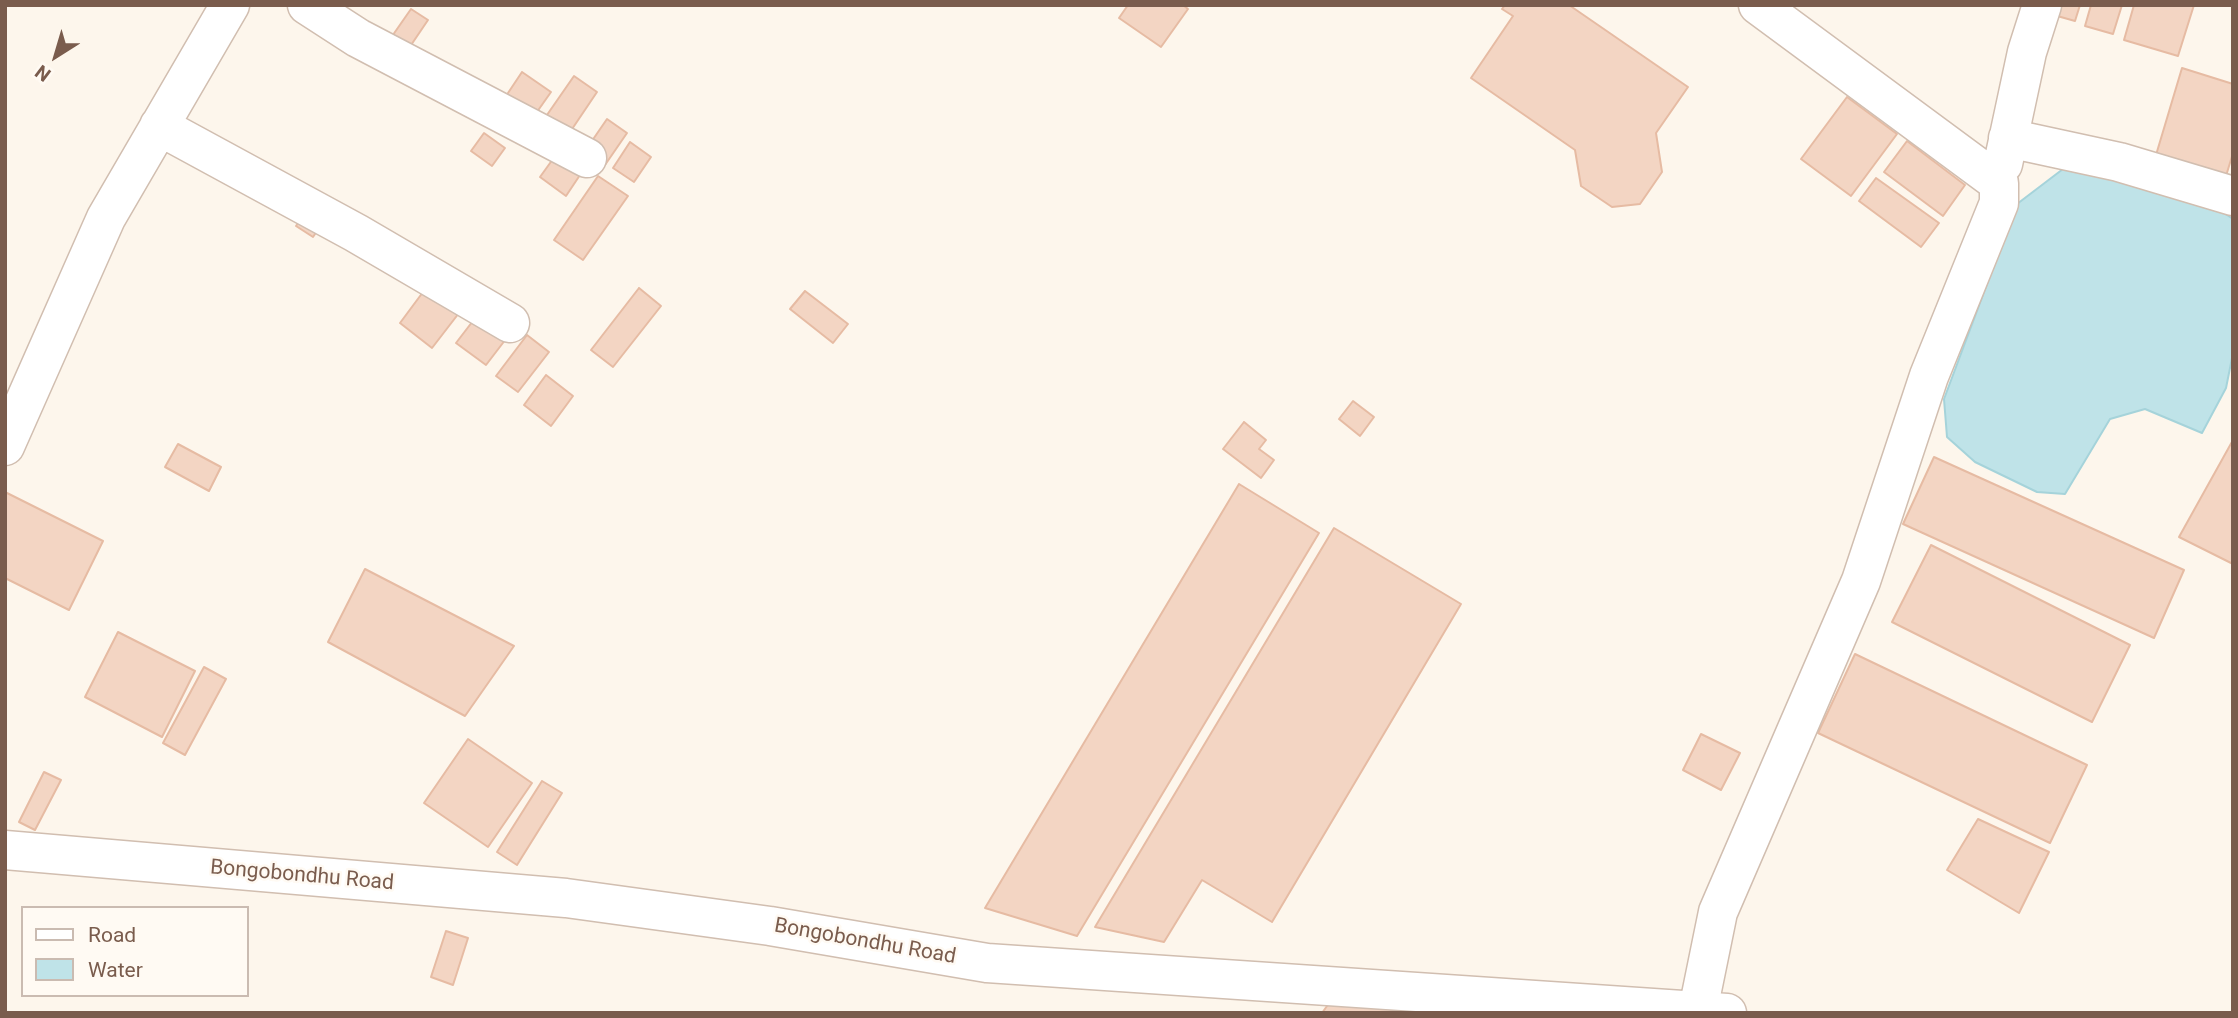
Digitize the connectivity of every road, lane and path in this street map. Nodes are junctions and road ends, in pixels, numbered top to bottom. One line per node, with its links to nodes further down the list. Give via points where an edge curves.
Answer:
1 (230, 5): 5 (street)
2 (307, 5): 7 (street, via 358,38)
3 (1758, 5): 8 (street)
4 (2042, 5): 6 (street)
5 (159, 127): 10 (street); 11 (street, via 106,218)
6 (2008, 138): 8 (street); 9 (street, via 2119,162)
7 (587, 158)
8 (1999, 183): 13 (street, via 1999,203 1929,376 1861,581 1718,912)
9 (2233, 196)
10 (510, 323)
11 (5, 446)
12 (5, 850): 13 (street, Bongobondhu Road, via 566,898 987,963)
13 (1712, 1011)

